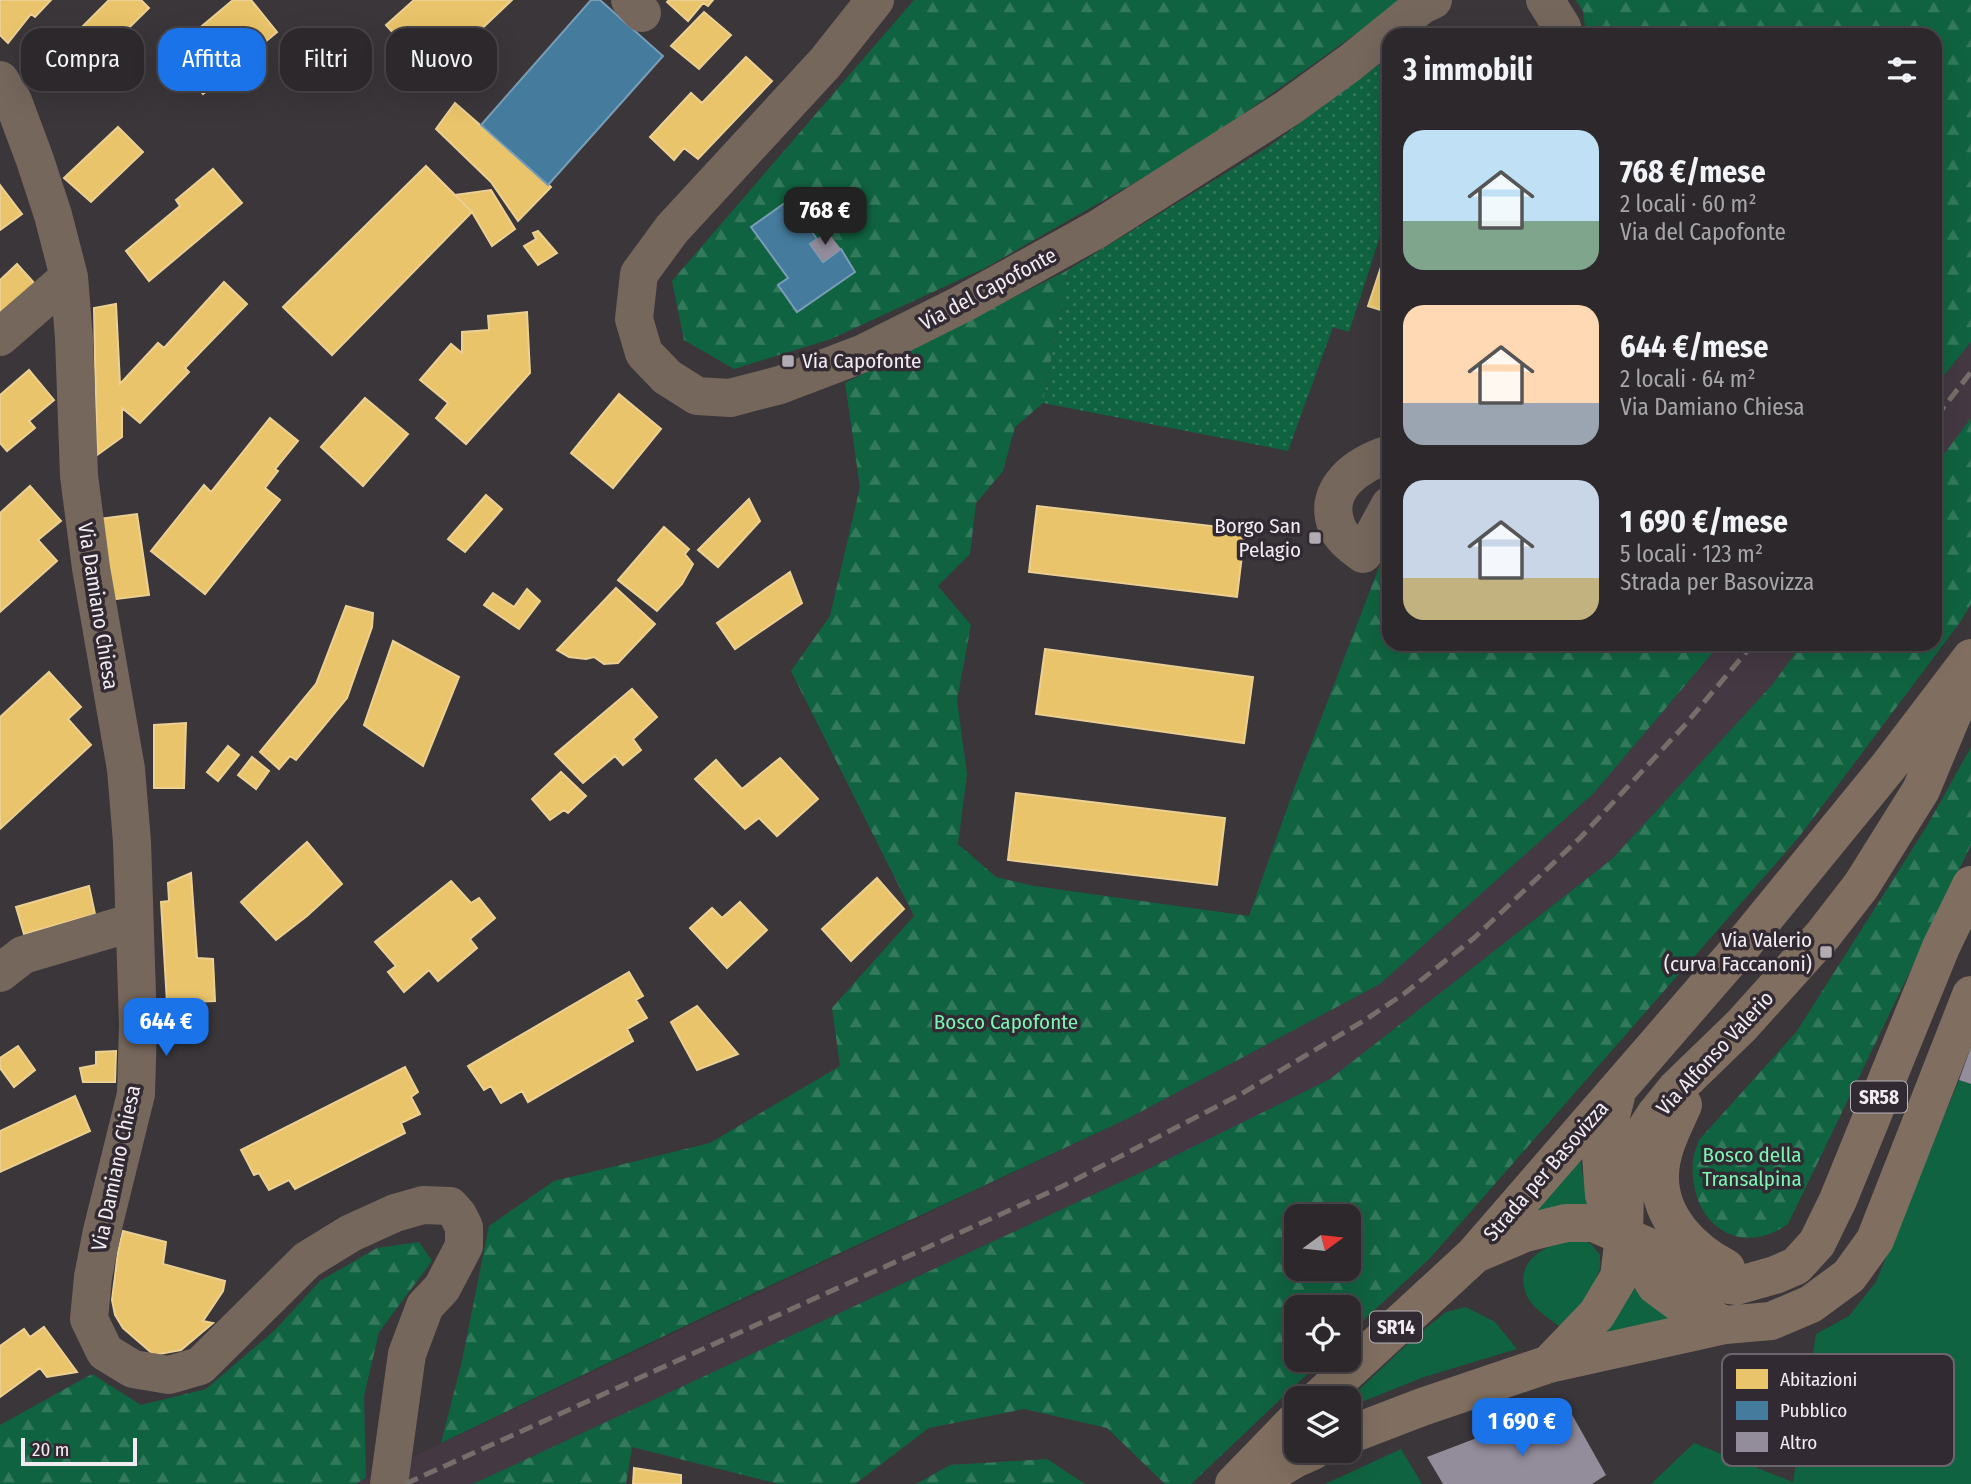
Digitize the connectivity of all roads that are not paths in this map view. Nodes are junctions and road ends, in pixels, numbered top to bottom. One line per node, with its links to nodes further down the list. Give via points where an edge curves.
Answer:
1 (874, 0): 6 (street, Via del Capofonte, via 825,63 672,229 639,274 634,319 644,352 667,377 697,396 730,398 780,385 864,353 962,304 1096,230 1288,108)
2 (1433, 0): 4 (street, Via del Capofonte)
3 (1545, 0): 5 (street)
4 (1393, 28)
5 (1562, 28)
6 (1382, 37)
7 (0, 80): 8 (street, Via Damiano Chiesa, via 35,160)
8 (69, 277): 9 (street); 15 (street, Via Damiano Chiesa, via 79,475 126,769)
9 (0, 337)
10 (1382, 457): 11 (street, via 1358,467 1336,491 1332,505 1337,528 1363,554)
11 (1382, 520)
12 (1971, 657): 19 (main road, via 1746,941)
13 (1971, 670): 18 (main road, Via Alfonso Valerio, via 1921,790 1861,886)
14 (1971, 885): 22 (main road, SR58, via 1817,1242 1796,1266)
15 (134, 922): 16 (street, via 23,955); 29 (street, Via Damiano Chiesa, via 136,1094 97,1254 89,1319 105,1352 133,1368 169,1375 200,1366 307,1260 395,1213 423,1205 450,1206 464,1227 464,1246 442,1288 425,1306 407,1354)
16 (0, 973)
17 (1971, 995): 23 (main road, SR58, via 1875,1240 1849,1276 1811,1304 1771,1321)
18 (1742, 1025): 20 (main road, Via Alfonso Valerio, via 1676,1089 1637,1143 1625,1189); 22 (main road, via 1684,1103 1665,1148 1660,1177 1675,1226 1695,1249)
19 (1618, 1087): 20 (main road, via 1601,1156 1604,1195); 21 (main road, Strada per Basovizza)
20 (1624, 1237): 21 (main road, Strada per Basovizza / SR58, via 1594,1223 1566,1223 1525,1233); 22 (main road, SR58, via 1714,1283 1736,1286); 23 (main road, via 1656,1286 1686,1308); 24 (main road, via 1619,1277 1597,1314)
21 (1474, 1255): 25 (main road, Strada per Basovizza / SR14)
22 (1758, 1280)
23 (1725, 1325): 24 (main road, SR58)
24 (1549, 1364): 26 (main road)
25 (1332, 1386)
26 (1361, 1430)
27 (1284, 1432): 30 (main road)
28 (1288, 1463): 31 (main road)
29 (389, 1484)
30 (1234, 1484)
31 (1253, 1484)

